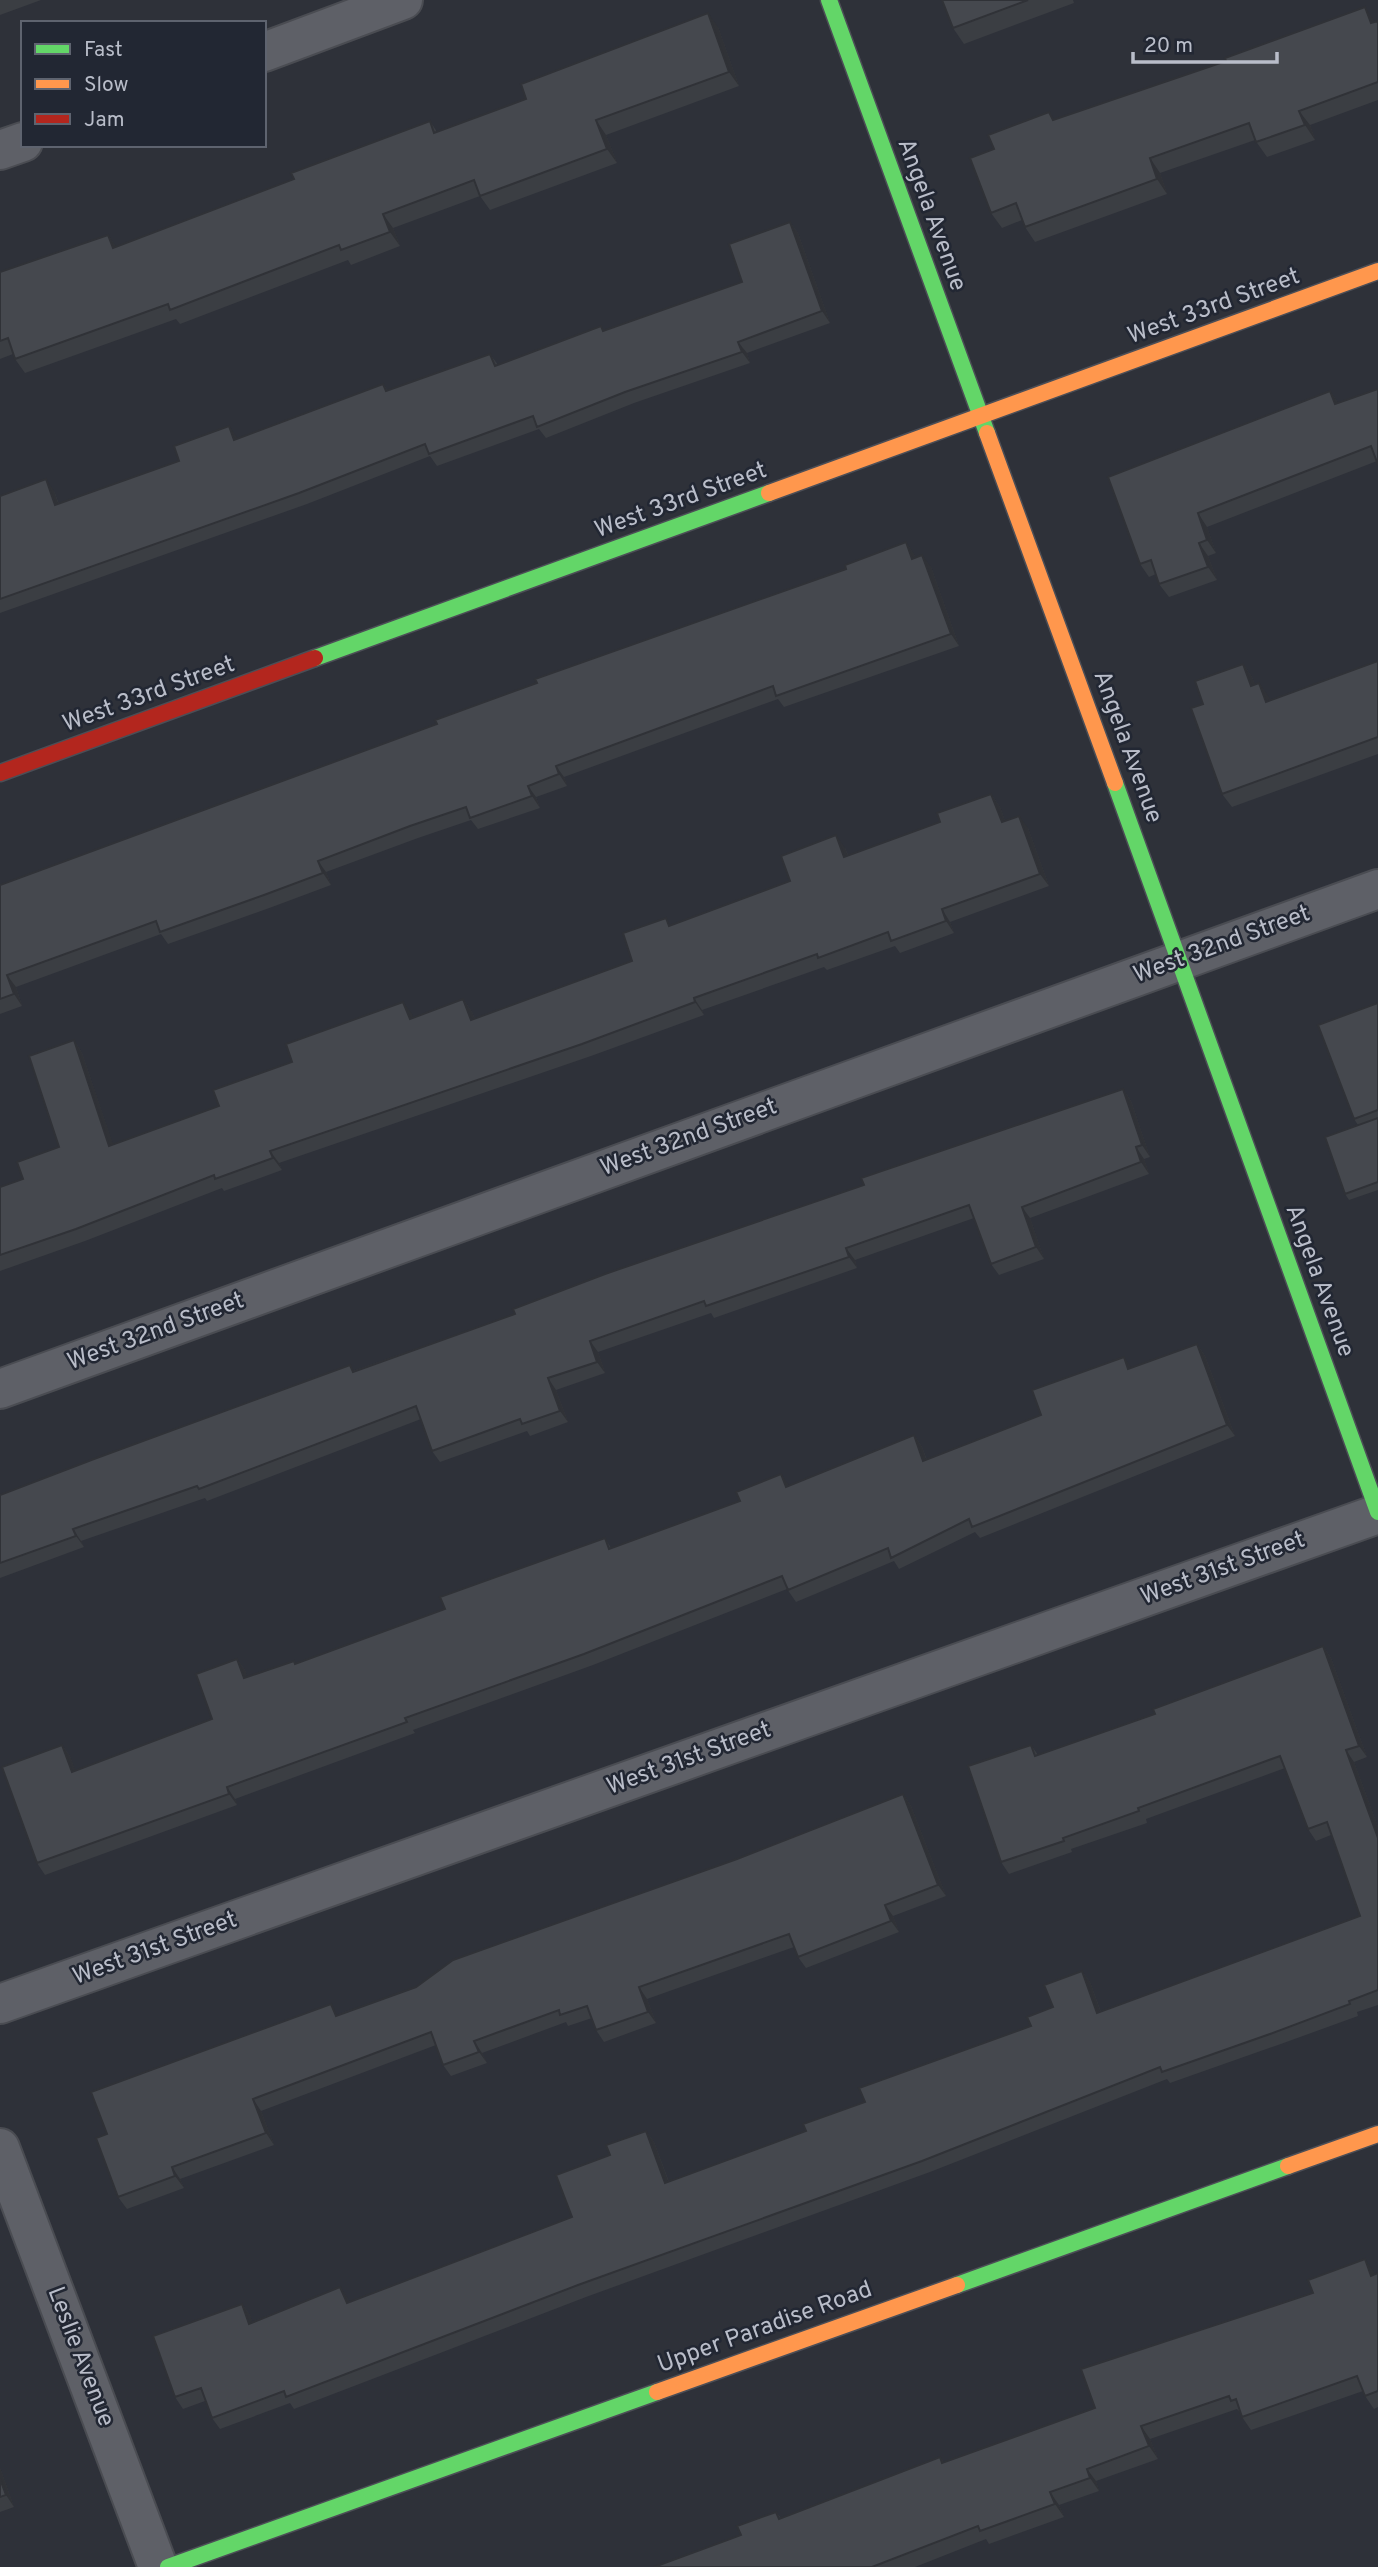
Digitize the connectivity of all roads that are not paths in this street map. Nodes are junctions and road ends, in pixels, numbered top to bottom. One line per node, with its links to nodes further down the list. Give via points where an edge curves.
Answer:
1 (403, 0): 3 (street)
2 (829, 0): 7 (street, Angela Avenue)
3 (266, 51)
4 (21, 143): 5 (street)
5 (0, 150)
6 (1378, 271): 7 (street, West 33rd Street)
7 (981, 416): 8 (street, West 33rd Street); 10 (street, Angela Avenue)
8 (0, 773)
9 (1378, 889): 10 (street, West 32nd Street)
10 (1180, 960): 11 (street, West 32nd Street); 12 (street, Angela Avenue)
11 (0, 1389)
12 (1378, 1513): 13 (street, West 31st Street)
13 (0, 2004)
14 (1378, 2134): 17 (street, Upper Paradise Road)
15 (0, 2148): 16 (street, Leslie Avenue)
16 (158, 2567)
17 (168, 2567)

